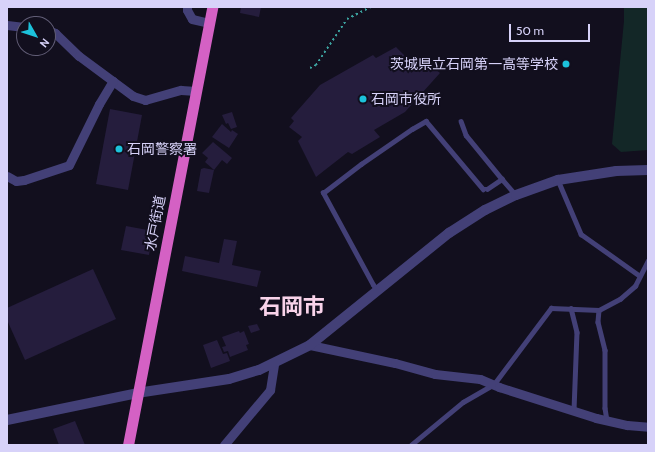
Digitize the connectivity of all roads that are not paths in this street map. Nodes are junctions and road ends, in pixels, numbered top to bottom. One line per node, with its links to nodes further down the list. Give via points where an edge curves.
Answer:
1 (188, 7): 3 (street, via 192,19)
2 (212, 7): 3 (highway, 水戸街道)
3 (210, 23): 6 (highway, 水戸街道)
4 (56, 34): 5 (street, via 79,56)
5 (113, 81): 6 (street, via 133,96 145,100 181,90); 9 (street, via 69,165 24,180)
6 (196, 91): 21 (highway, 水戸街道)
7 (461, 121): 10 (lane, via 466,135)
8 (648, 170): 11 (street, via 616,171)
9 (7, 176)
10 (502, 179): 12 (lane); 15 (lane, via 488,189 483,189 426,121 323,193)
11 (558, 180): 12 (street); 14 (lane, via 581,234)
12 (516, 195): 15 (street, via 485,210 449,233)
13 (648, 261): 14 (lane)
14 (640, 276): 17 (lane, via 635,286 620,299)
15 (378, 292): 18 (street)
16 (571, 308): 17 (lane); 20 (lane, via 551,308); 22 (lane, via 577,332)
17 (599, 310): 24 (lane, via 598,322 605,350)
18 (310, 345): 19 (street); 20 (street, via 435,374 462,376)
19 (274, 364): 21 (street, via 229,379); 27 (street, via 270,390)
20 (494, 384): 22 (street); 28 (lane, via 463,402)
21 (137, 393): 23 (street); 26 (highway, 水戸街道)
22 (574, 410): 24 (street)
23 (7, 420)
24 (607, 420): 25 (street)
25 (648, 427)
26 (128, 445)
27 (224, 445)
28 (411, 445)

